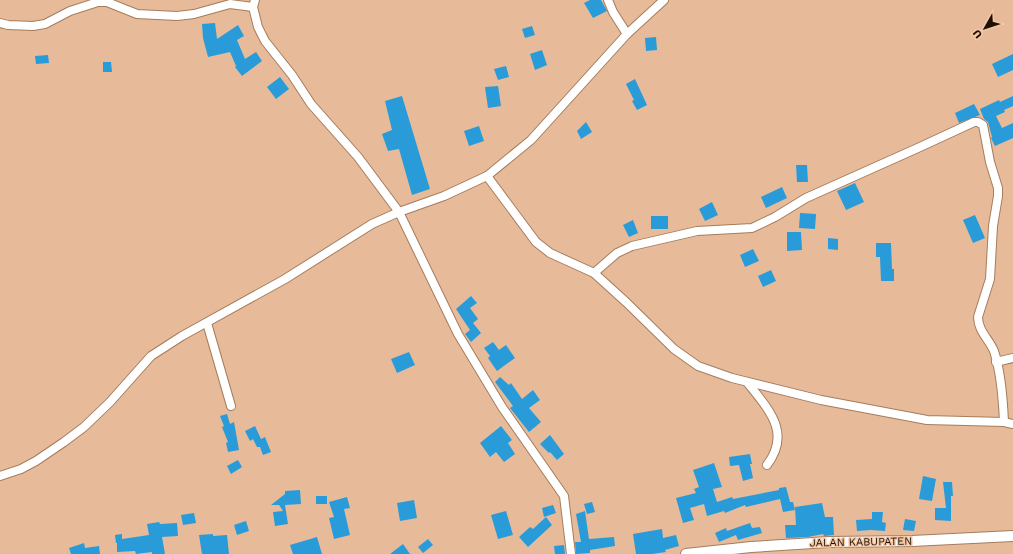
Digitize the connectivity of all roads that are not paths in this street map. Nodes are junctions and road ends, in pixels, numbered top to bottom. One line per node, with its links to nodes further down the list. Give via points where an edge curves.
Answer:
1 (608, 0): 5 (street)
2 (664, 0): 5 (street)
3 (254, 4): 4 (street, via 230,4 177,16 137,14 107,2 98,2 70,11 45,24 33,26); 7 (street, via 258,27 270,48 292,74 311,104 358,157)
4 (0, 23)
5 (627, 34): 6 (street, via 531,140)
6 (487, 176): 7 (street, via 444,196); 8 (street, via 536,242 550,253)
7 (400, 212): 9 (street, via 372,224); 19 (street, via 458,334 502,407 564,496)
8 (594, 273): 11 (street, via 617,253 632,246 697,231 752,228 806,198 978,122 983,125 998,196 993,226 990,280 978,324 992,348); 12 (street, via 674,349 692,362)
9 (207, 323): 13 (street); 17 (street, via 151,356 110,402 64,442 21,469)
10 (1013, 358): 11 (street)
11 (996, 362): 14 (street)
12 (747, 382): 14 (street, via 821,400 927,420); 16 (street, via 772,413 777,430 774,456)
13 (231, 406)
14 (1004, 422): 15 (street)
15 (1013, 424)
16 (767, 465)
17 (0, 476)
18 (1013, 536): 20 (street, JALAN KABUPATEN, via 829,542)
19 (571, 554)
20 (686, 554)

